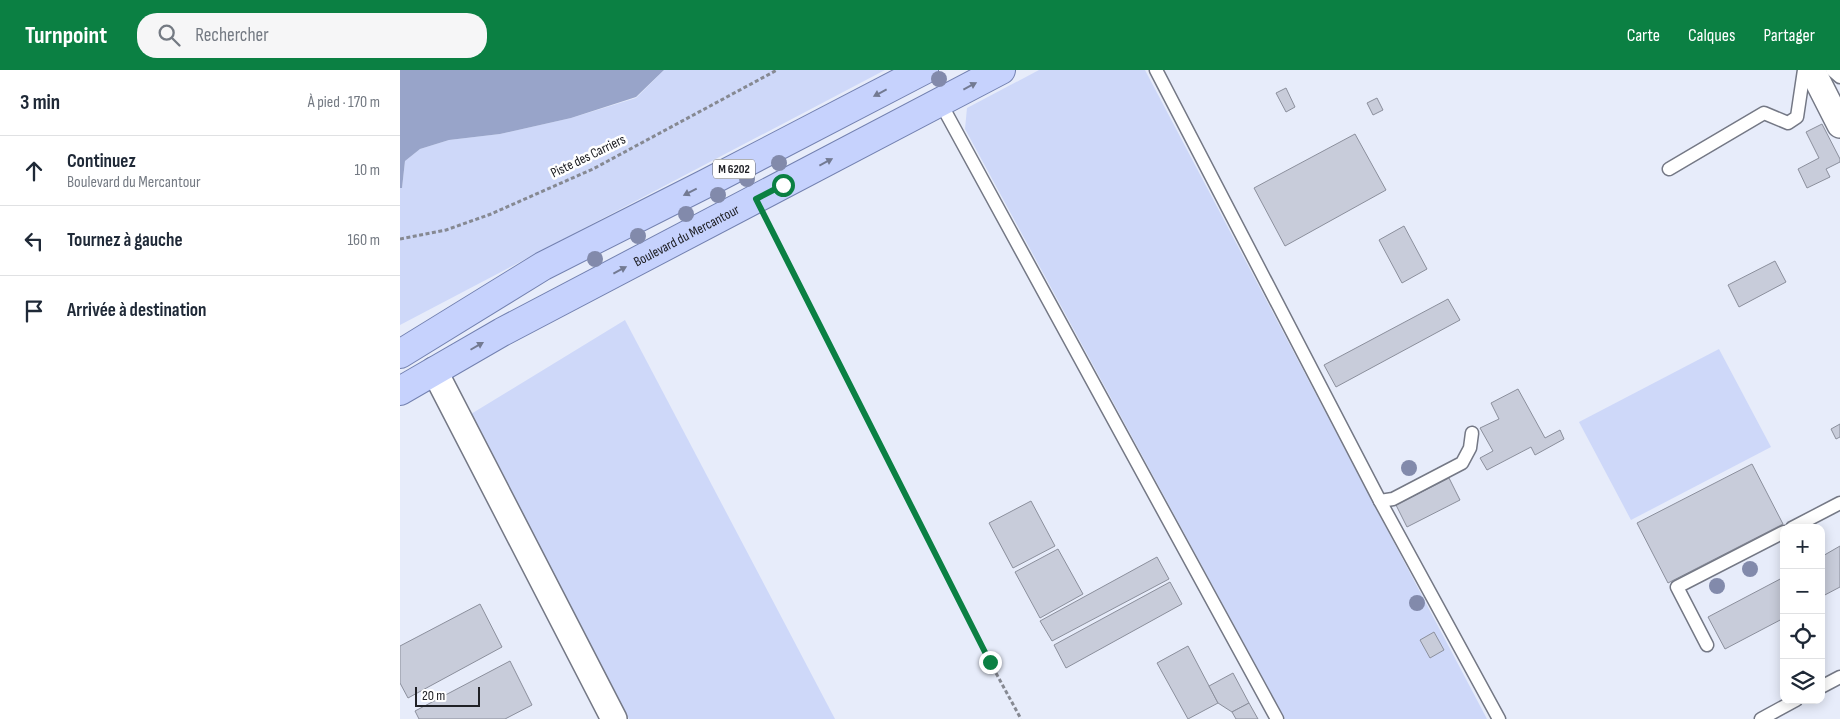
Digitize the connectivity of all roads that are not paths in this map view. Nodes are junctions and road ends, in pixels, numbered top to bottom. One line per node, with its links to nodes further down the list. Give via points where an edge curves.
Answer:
1 (924, 70): 11 (main road, M 6202, one-way to 11)
2 (1001, 70): 8 (main road, Boulevard du Mercantour / M 6202, one-way to 2)
3 (1156, 70): 18 (lane)
4 (1804, 70): 10 (lane, via 1797,117 1788,122 1764,113)
5 (1812, 70): 9 (street)
6 (1832, 70): 7 (lane)
7 (1840, 77)
8 (940, 102): 14 (main road, Boulevard du Mercantour / M 6202, one-way to 8); 27 (lane)
9 (1840, 125)
10 (1669, 169)
11 (543, 266): 12 (main road); 13 (main road, M 6202)
12 (400, 335)
13 (400, 354)
14 (434, 370): 15 (main road, Boulevard du Mercantour / M 6202); 16 (main road); 26 (street)
15 (400, 391)
16 (400, 397)
17 (1472, 433): 18 (lane, via 1470,448 1462,463 1393,499)
18 (1380, 501): 28 (lane)
19 (1840, 503): 20 (lane)
20 (1800, 524)
21 (1780, 534): 22 (lane, via 1677,587)
22 (1707, 645)
23 (1840, 677): 24 (lane)
24 (1825, 685)
25 (1789, 704): 29 (lane)
26 (614, 719)
27 (1277, 719)
28 (1499, 719)
29 (1761, 719)

